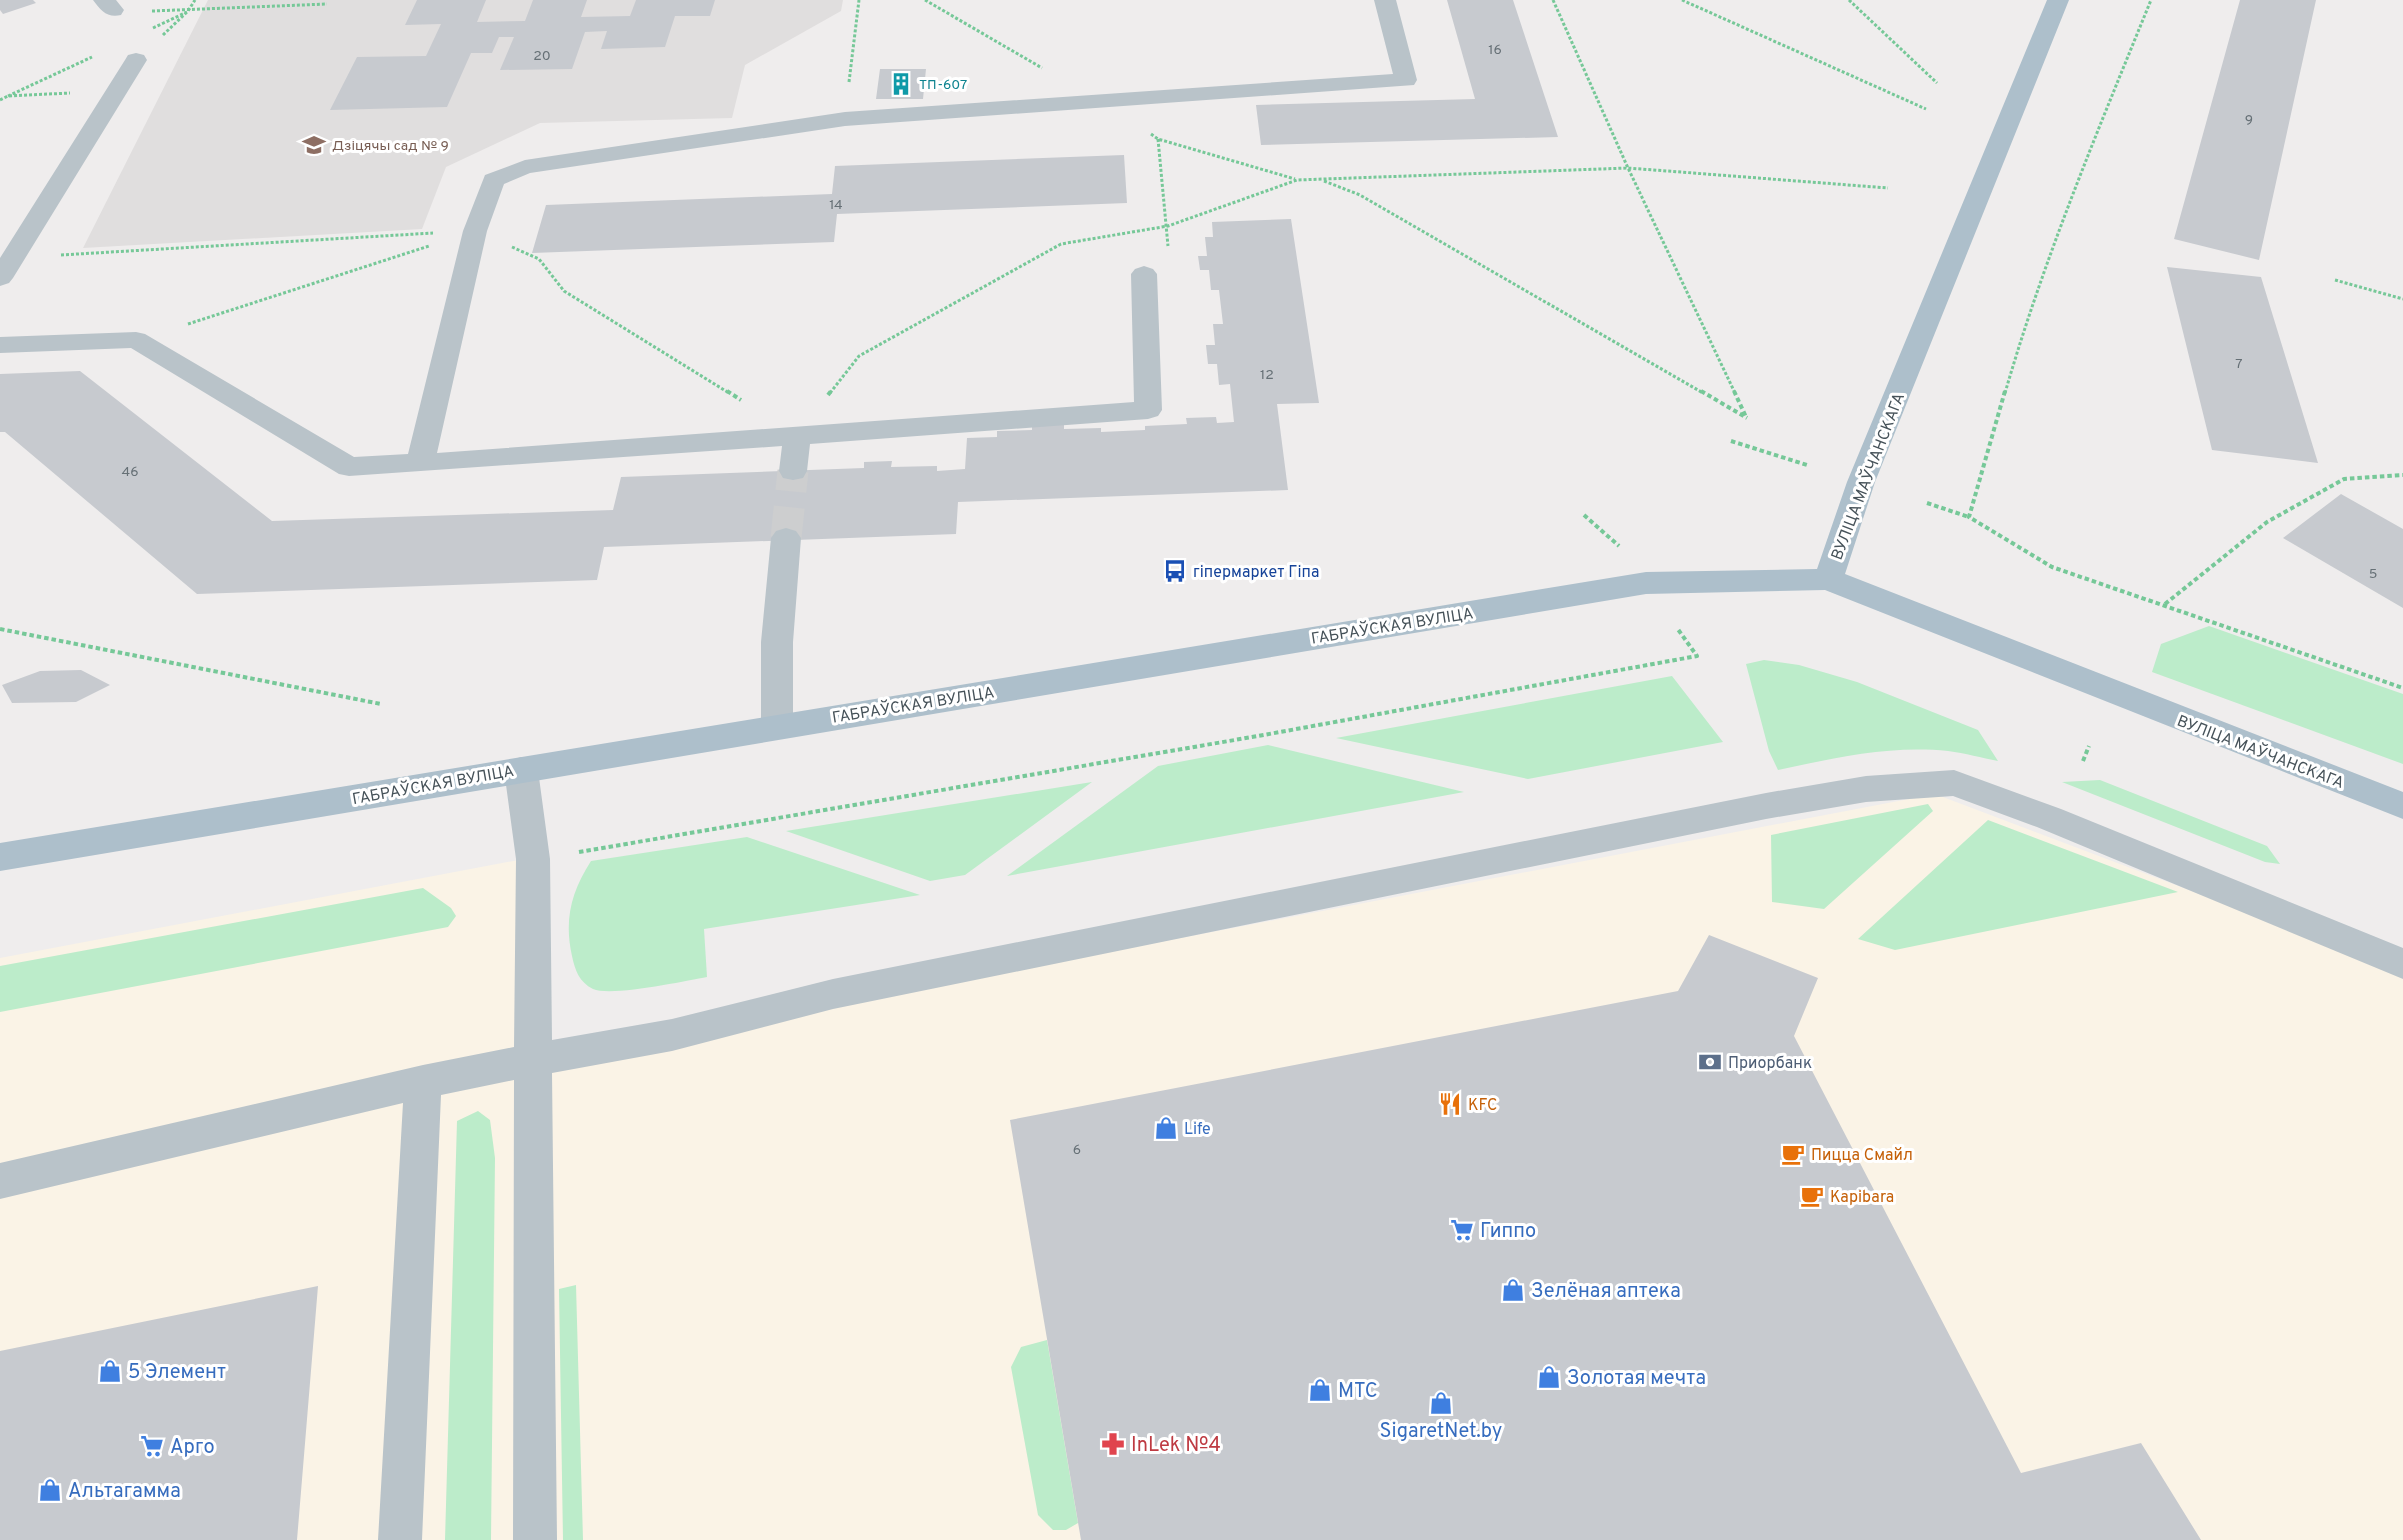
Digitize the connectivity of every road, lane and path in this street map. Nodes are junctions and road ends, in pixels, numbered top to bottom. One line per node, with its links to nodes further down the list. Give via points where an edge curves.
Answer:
1 (195, 0): 12 (path)
2 (858, 0): 19 (path)
3 (926, 0): 17 (path)
4 (1385, 0): 17 (lane, via 1406,80)
5 (1553, 0): 21 (path)
6 (1682, 0): 18 (path)
7 (1849, 0): 14 (path)
8 (2058, 0): 43 (main road, ВУЛІЦА МАЎЧАНСКАГА, via 1861,482)
9 (2151, 0): 40 (path, via 2028,312)
10 (327, 4): 12 (path)
11 (108, 5): 12 (path)
12 (188, 11): 13 (path)
13 (136, 60): 15 (lane)
14 (1937, 83)
15 (117, 90): 16 (path, via 8,96); 27 (lane)
16 (0, 100)
17 (1098, 101): 19 (lane); 20 (path)
18 (1926, 109)
19 (845, 119): 25 (lane, via 525,167 494,180)
20 (1158, 139): 22 (path); 24 (path)
21 (1628, 168): 22 (path); 22 (path, via 1747,418 1360,195 1330,182); 23 (path)
22 (1297, 180): 24 (path)
23 (1888, 188)
24 (1168, 226): 26 (path, via 1168,267); 32 (path, via 1061,244 859,356)
25 (475, 231): 30 (path); 34 (lane)
26 (1144, 274): 32 (lane, via 1148,410)
27 (0, 278)
28 (2335, 280): 29 (path)
29 (2403, 299)
30 (136, 340): 31 (lane); 34 (lane, via 349,467)
31 (0, 345)
32 (797, 434): 34 (lane); 36 (lane)
33 (1731, 441): 35 (path)
34 (420, 463)
35 (1807, 465)
36 (793, 471)
37 (2403, 475): 44 (path, via 2344,479 2267,522)
38 (1927, 503): 40 (path)
39 (1584, 515): 42 (path)
40 (1969, 517): 44 (path, via 2052,567)
41 (786, 538): 49 (lane, via 777,642)
42 (1624, 550)
43 (1828, 579): 49 (main road, ГАБРАЎСКАЯ ВУЛІЦА, via 1646,583); 53 (main road, ВУЛІЦА МАЎЧАНСКАГА)
44 (2165, 604): 47 (path)
45 (1677, 628): 55 (path, via 1697,656 1258,736)
46 (0, 629): 48 (path)
47 (2403, 688)
48 (381, 704)
49 (777, 726): 52 (main road, ГАБРАЎСКАЯ ВУЛІЦА)
50 (2089, 746): 51 (path)
51 (2083, 761)
52 (521, 770): 54 (main road, ГАБРАЎСКАЯ ВУЛІЦА); 55 (lane)
53 (2403, 806)
54 (0, 857)
55 (532, 859): 57 (lane)
56 (2403, 964): 57 (lane, via 2049,818 1954,783 1866,789 1766,806 833,994 672,1035)
57 (533, 1060): 58 (lane); 61 (lane)
58 (423, 1082): 59 (lane); 60 (lane)
59 (0, 1181)
60 (400, 1540)
61 (535, 1540)

